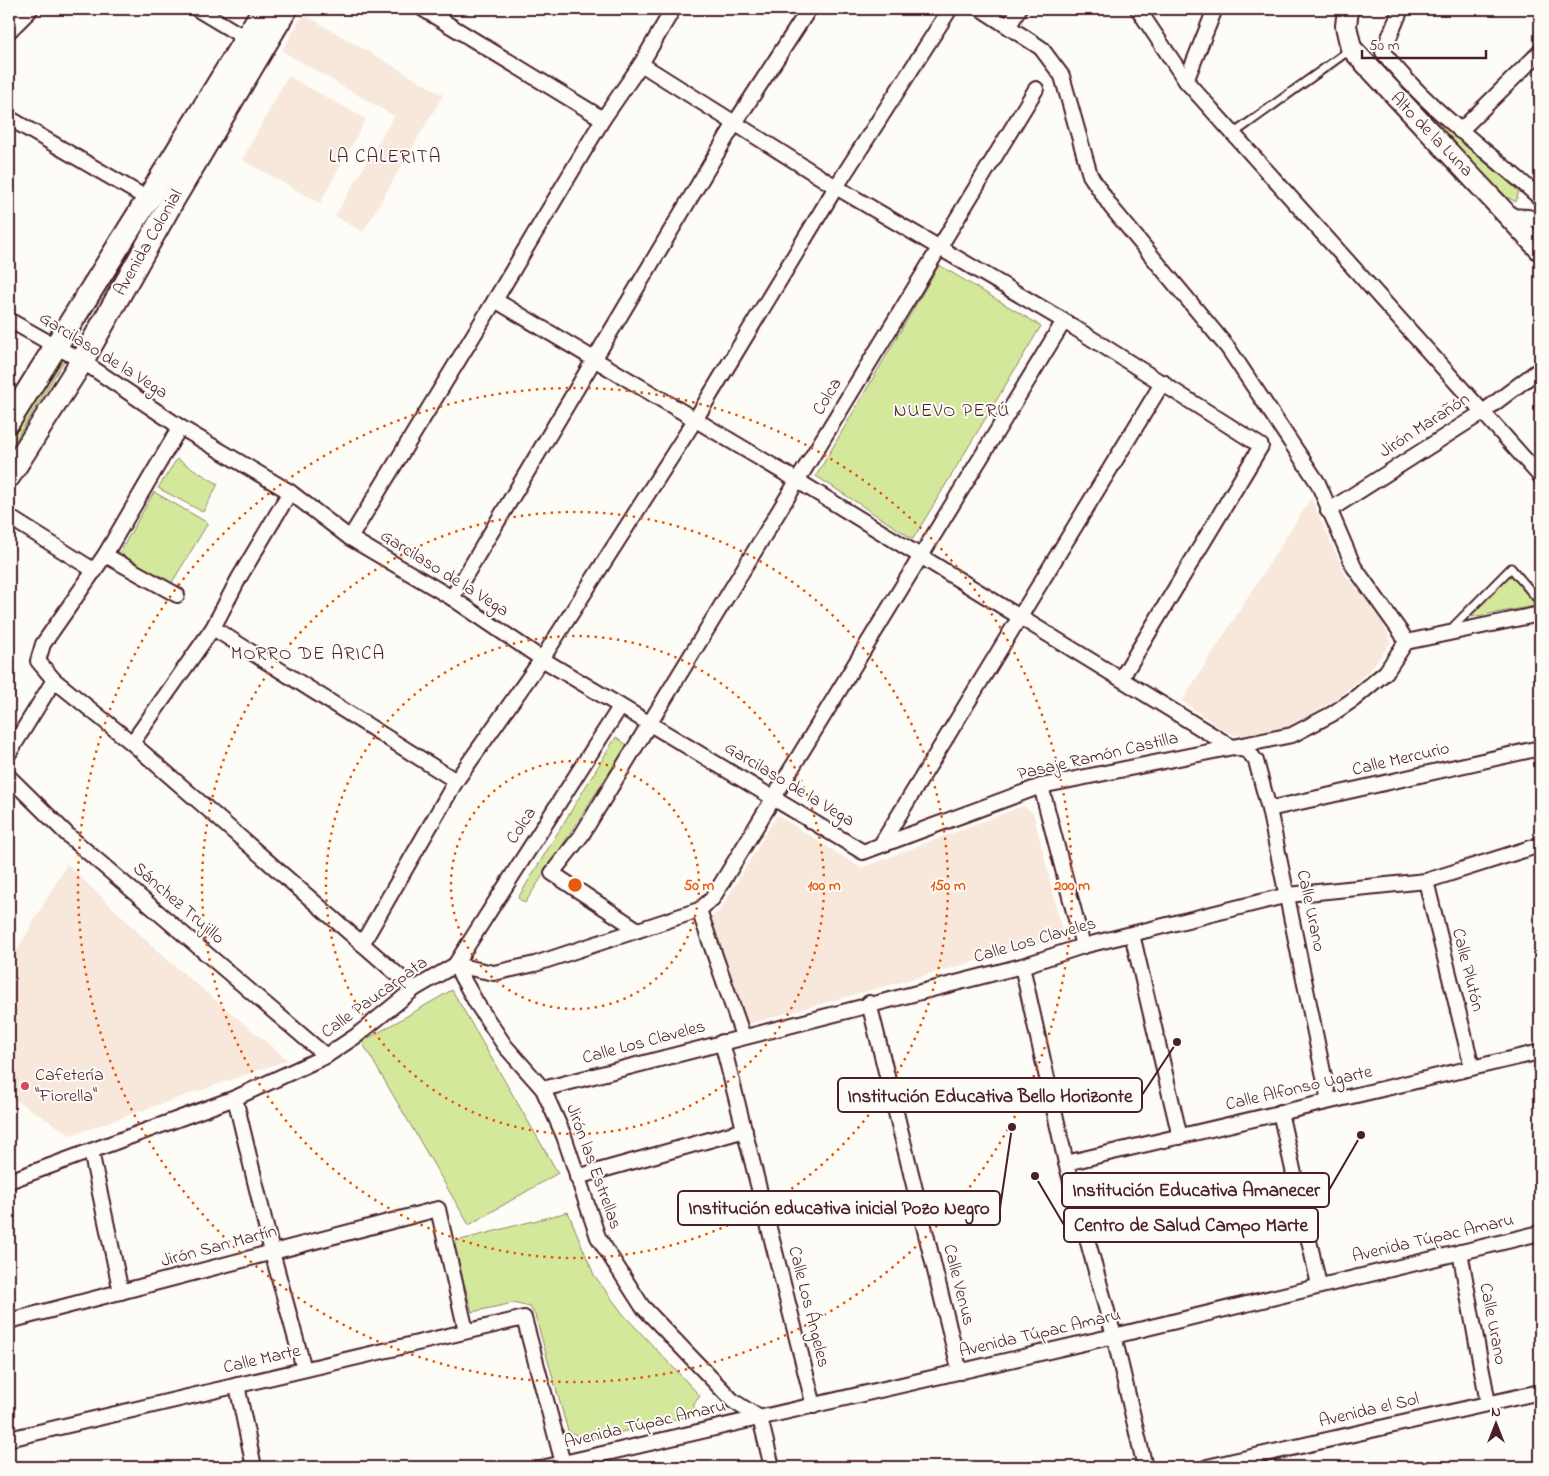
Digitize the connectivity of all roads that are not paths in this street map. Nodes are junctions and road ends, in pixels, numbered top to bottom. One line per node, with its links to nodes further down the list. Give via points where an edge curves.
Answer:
1 (27, 9): 16 (main road)
2 (197, 9): 17 (street)
3 (264, 9): 17 (main road, Avenida Colonial)
4 (286, 9): 17 (main road, Avenida Colonial)
5 (423, 9): 24 (street)
6 (673, 9): 20 (street)
7 (809, 9): 25 (street)
8 (950, 9): 28 (street)
9 (981, 9): 15 (street)
10 (1019, 9): 15 (street)
11 (1138, 9): 21 (street)
12 (1216, 9): 21 (street)
13 (1348, 9): 18 (main road, via 1346,26)
14 (1401, 9): 26 (street, via 1383,52)
15 (1009, 26): 52 (street, via 1041,48 1062,76 1090,175 1112,207 1228,348 1318,483)
16 (9, 27)
17 (254, 43): 29 (main road, Avenida Colonial); 30 (main road, Avenida Colonial)
18 (1351, 48): 27 (lane); 32 (main road, Alto de la Luna)
19 (1540, 52): 26 (street)
20 (641, 64): 24 (street); 25 (street)
21 (1186, 81): 27 (street)
22 (1036, 89): 34 (street, Colca)
23 (9, 118): 29 (street)
24 (603, 119): 36 (street)
25 (735, 123): 28 (street); 40 (street)
26 (1460, 131): 31 (street)
27 (1233, 134): 44 (street)
28 (836, 187): 34 (street); 45 (street)
29 (148, 198): 30 (street); 39 (main road, Avenida Colonial)
30 (174, 198): 41 (main road, Avenida Colonial)
31 (1540, 198)
32 (1509, 216): 33 (street); 35 (main road, Alto de la Luna)
33 (1540, 221)
34 (940, 248): 38 (street); 50 (street, Colca)
35 (1540, 250)
36 (495, 300): 40 (street, Calle Urano); 54 (street)
37 (9, 320): 39 (street, Garcilaso de la Vega)
38 (1064, 321): 43 (street); 56 (street, Calle Paucarpata)
39 (56, 345): 41 (street, Garcilaso de la Vega); 46 (main road, Avenida Colonial)
40 (594, 359): 45 (street, Calle Urano); 59 (street)
41 (82, 361): 47 (street, Garcilaso de la Vega); 48 (main road, Avenida Colonial)
42 (1540, 368): 44 (street, Jirón Marañón)
43 (1163, 382): 62 (street); 67 (street, via 1261,446)
44 (1483, 412): 49 (street); 52 (street, Jirón Marañón)
45 (695, 420): 50 (street, Calle Urano); 66 (street)
46 (9, 421)
47 (180, 427): 51 (street, Garcilaso de la Vega); 55 (street)
48 (9, 476)
49 (1540, 476)
50 (798, 481): 56 (street, Calle Urano); 70 (street, Colca)
51 (290, 492): 54 (street, Garcilaso de la Vega); 63 (street)
52 (1328, 511): 65 (street, via 1354,567 1380,600)
53 (9, 517): 57 (street)
54 (350, 538): 59 (street, Garcilaso de la Vega)
55 (105, 555): 57 (street); 58 (street)
56 (920, 555): 62 (street, Calle Urano); 78 (street, Calle Paucarpata)
57 (95, 571): 68 (street, via 43,644 38,661)
58 (176, 595)
59 (452, 598): 66 (street, Garcilaso de la Vega)
60 (1540, 602): 64 (lane, via 1511,568)
61 (1540, 614): 64 (street)
62 (1020, 618): 67 (street, Calle Urano); 80 (street)
63 (213, 628): 71 (street); 76 (street)
64 (1448, 632): 65 (street)
65 (1406, 642): 72 (street, Pasaje Ramón Castilla, via 1386,672 1332,714 1292,735)
66 (542, 659): 69 (street, Garcilaso de la Vega); 76 (street)
67 (1121, 679): 72 (street, Calle Urano)
68 (54, 680): 71 (street); 74 (street)
69 (620, 707): 70 (street, Garcilaso de la Vega); 90 (street, Colca)
70 (650, 723): 78 (street, Garcilaso de la Vega); 86 (street, Colca, via 581,836 552,874)
71 (132, 743): 88 (street)
72 (1230, 746): 77 (street, Pasaje Ramón Castilla); 79 (street, Calle Urano, via 1248,751 1256,761)
73 (1540, 748): 79 (street, Calle Mercurio)
74 (9, 753)
75 (9, 777): 97 (street, Sánchez Trujillo, via 70,837)
76 (456, 781): 88 (street)
77 (1041, 786): 80 (street, Pasaje Ramón Castilla); 89 (street)
78 (774, 797): 82 (street, Garcilaso de la Vega); 85 (street, Calle Paucarpata, via 712,899)
79 (1269, 809): 84 (street, Calle Urano)
80 (882, 844): 82 (street, Pasaje Ramón Castilla)
81 (1540, 845): 83 (street, Calle Los Claveles)
82 (864, 852)
83 (1426, 881): 84 (street, Calle Los Claveles); 98 (street, Calle Plutón)
84 (1288, 896): 87 (street, Calle Los Claveles); 101 (street, Calle Urano)
85 (699, 910): 86 (street, Calle Paucarpata); 94 (street)
86 (638, 930): 90 (street, Calle Paucarpata, via 535,964 494,973)
87 (1132, 934): 89 (street, Calle Los Claveles); 104 (street)
88 (362, 944): 92 (street)
89 (1083, 946): 91 (street, Calle Los Claveles)
90 (455, 965): 92 (street, Calle Paucarpata); 99 (street, Jirón las Estrellas, via 505,1046)
91 (1022, 966): 93 (street, Calle Los Claveles); 106 (street)
92 (414, 989): 97 (street, Calle Paucarpata)
93 (868, 1003): 94 (street, Calle Los Claveles); 118 (street, Calle Venus)
94 (743, 1036): 95 (street, Calle Los Claveles)
95 (722, 1042): 99 (street, Calle Los Claveles); 103 (street, Calle Los Ángeles)
96 (1540, 1052): 98 (street, Calle Alfonso Ugarte)
97 (326, 1056): 100 (street, Calle Paucarpata)
98 (1472, 1067): 101 (street, Calle Alfonso Ugarte)
99 (543, 1089): 107 (street, Jirón las Estrellas, via 564,1136)
100 (235, 1098): 105 (street, Calle Paucarpata); 110 (street)
101 (1329, 1101): 102 (street, Calle Alfonso Ugarte)
102 (1280, 1112): 104 (street, Calle Alfonso Ugarte); 112 (street)
103 (745, 1130): 107 (street); 122 (street, Calle Los Ángeles)
104 (1180, 1137): 106 (street, Calle Alfonso Ugarte)
105 (91, 1150): 108 (street, Calle Paucarpata); 113 (street)
106 (1066, 1163): 116 (street)
107 (577, 1177): 123 (street, Jirón las Estrellas, via 598,1238 642,1306 733,1401)
108 (9, 1181)
109 (1540, 1233): 111 (street, Avenida Túpac Amaru)
110 (272, 1252): 113 (street, Jirón San Martín); 115 (street, Jirón San Martín, via 438,1209); 117 (street)
111 (1460, 1252): 112 (street, Avenida Túpac Amaru); 121 (street, Calle Urano)
112 (1319, 1285): 116 (street, Avenida Túpac Amaru)
113 (121, 1292): 114 (street, Jirón San Martín)
114 (9, 1321)
115 (466, 1331): 117 (street, Calle Marte); 125 (street, Calle Marte, via 524,1318)
116 (1114, 1336): 118 (street, Avenida Túpac Amaru); 129 (street)
117 (304, 1369): 119 (street, Calle Marte)
118 (960, 1372): 122 (street, Avenida Túpac Amaru)
119 (236, 1385): 124 (street, Calle Marte); 126 (street)
120 (1540, 1392): 121 (street, Avenida el Sol)
121 (1488, 1402): 130 (street, Avenida el Sol)
122 (814, 1406): 123 (street, Avenida Túpac Amaru)
123 (760, 1418): 125 (street, Avenida Túpac Amaru); 128 (street)
124 (9, 1439)
125 (564, 1465): 127 (street, Avenida Túpac Amaru)
126 (254, 1467)
127 (546, 1467)
128 (772, 1467)
129 (1144, 1467)
130 (1207, 1467)

